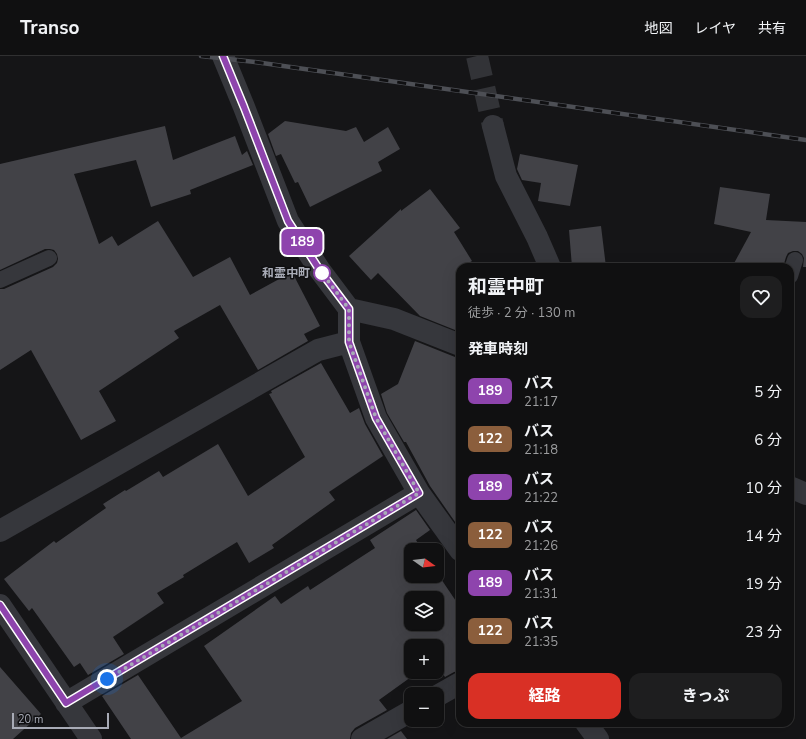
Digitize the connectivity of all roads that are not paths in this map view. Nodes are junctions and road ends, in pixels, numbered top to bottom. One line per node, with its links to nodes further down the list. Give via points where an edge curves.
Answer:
1 (223, 56): 8 (street, via 288,221)
2 (493, 126): 5 (street, via 506,176 538,237)
3 (49, 258): 7 (lane)
4 (795, 260): 6 (lane)
5 (548, 263)
6 (794, 263)
7 (0, 280)
8 (349, 309): 9 (street); 10 (street, via 394,319)
9 (349, 342): 12 (street, via 376,418); 14 (street, via 318,350)
10 (456, 343)
11 (794, 489): 13 (street)
12 (419, 493): 15 (street); 19 (street)
13 (806, 494)
14 (0, 531)
15 (456, 544)
16 (0, 605): 19 (street)
17 (456, 685): 18 (street)
18 (444, 692)
19 (66, 703): 22 (street)
20 (404, 715): 23 (street)
21 (589, 727): 24 (street)
22 (91, 739)
23 (362, 739)
24 (598, 739)

